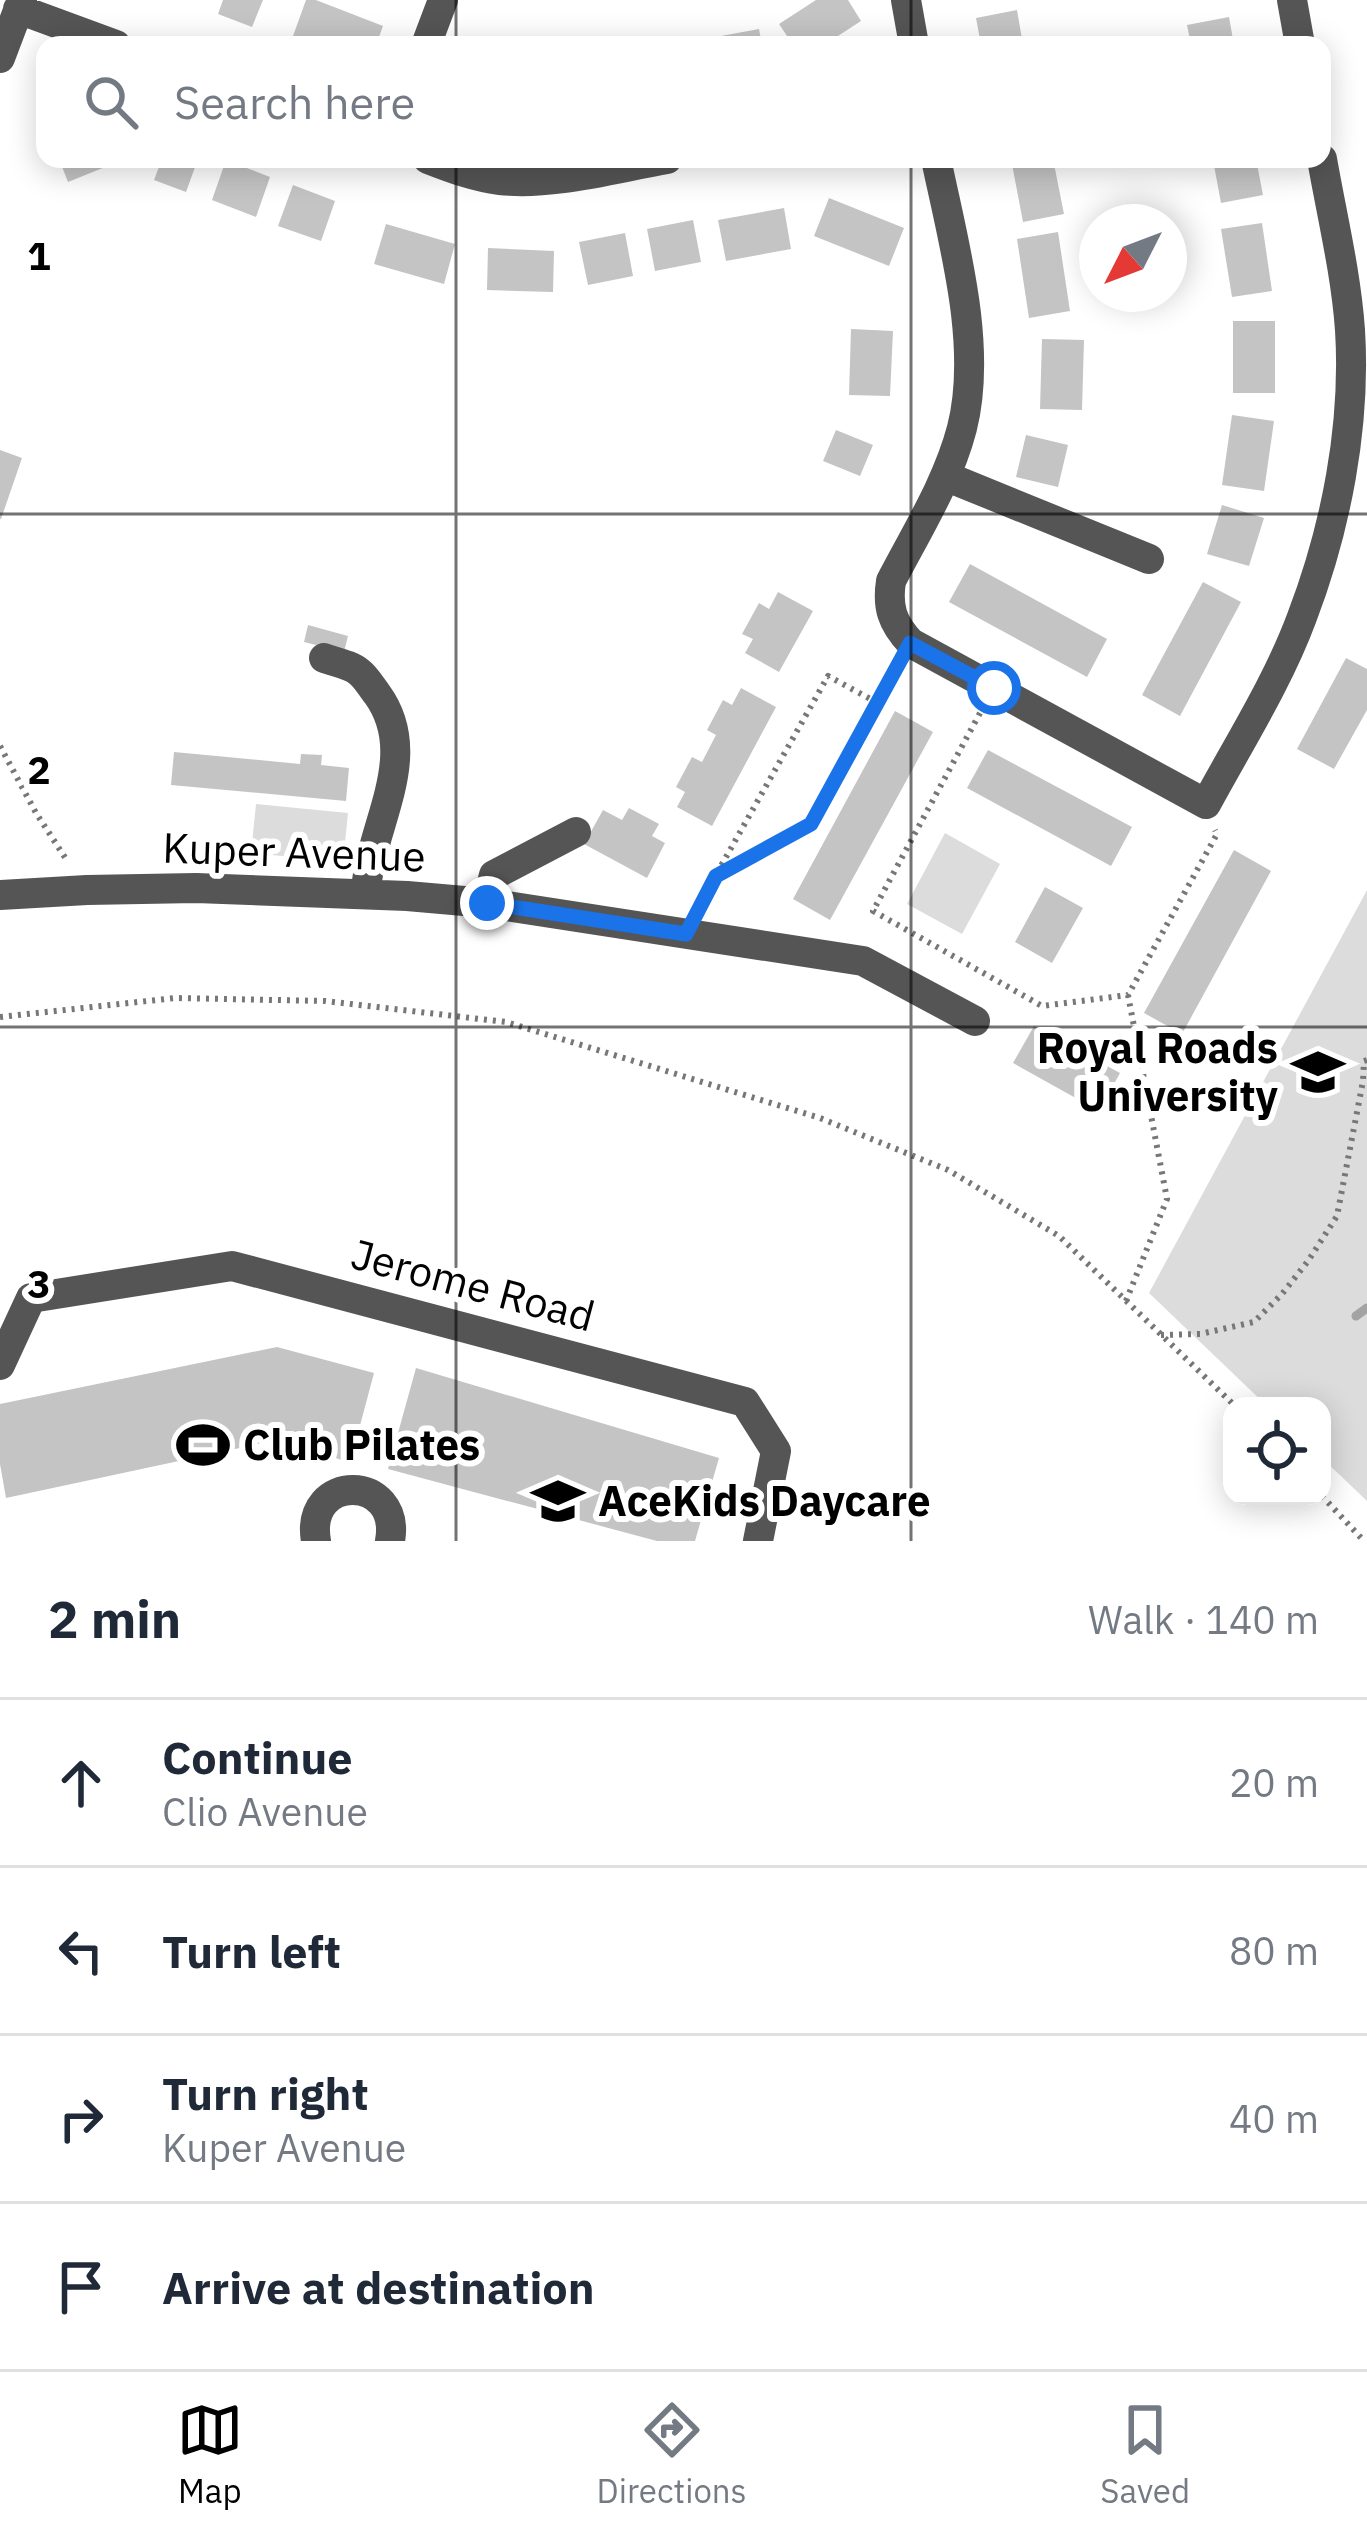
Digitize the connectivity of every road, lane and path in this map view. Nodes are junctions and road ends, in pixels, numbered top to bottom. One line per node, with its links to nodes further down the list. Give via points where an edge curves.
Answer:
1 (442, 0): 6 (street)
2 (906, 0): 7 (street)
3 (1292, 0): 8 (street)
4 (20, 5): 5 (street); 9 (street)
5 (94, 36)
6 (429, 36)
7 (912, 36)
8 (1298, 36)
9 (0, 58)
10 (458, 168): 11 (street, via 532,182)
11 (614, 168)
12 (938, 168): 14 (street, via 967,317 964,422)
13 (1324, 168): 21 (street, via 1350,330 1340,472 1303,616)
14 (945, 476): 15 (street); 16 (street, via 891,580 892,616)
15 (1149, 559)
16 (910, 643): 18 (street); 19 (path)
17 (324, 658): 25 (street, via 358,671 394,731 396,772)
18 (994, 688): 21 (street); 29 (path, via 873,911 1042,1006)
19 (877, 703): 23 (path, via 811,824); 23 (path, via 828,676)
20 (0, 746): 24 (path)
21 (1206, 804): 29 (path, via 1217,835)
22 (576, 832): 27 (street, via 494,875)
23 (716, 876): 28 (path)
24 (87, 890): 25 (street, Kuper Avenue); 26 (street, Kuper Avenue)
25 (366, 894): 27 (street, Kuper Avenue)
26 (0, 896)
27 (487, 903): 28 (street, Kuper Avenue)
28 (686, 934): 31 (street, Kuper Avenue, via 863,961)
29 (1129, 995): 33 (path, via 1167,1198)
30 (0, 1017): 33 (path, via 175,998 325,1001 506,1022 820,1118 948,1171 1059,1236)
31 (974, 1021)
32 (1367, 1060): 34 (path, via 1337,1216 1308,1261 1254,1322)
33 (1126, 1301): 34 (path)
34 (1161, 1335): 36 (path)
35 (0, 1365): 40 (street, Jerome Road, via 31,1298 232,1266 745,1402 776,1451)
36 (1225, 1397)
37 (1330, 1505): 41 (path)
38 (316, 1541): 39 (street, via 323,1504 359,1490 389,1514)
39 (390, 1541)
40 (758, 1541)
41 (1364, 1541)

